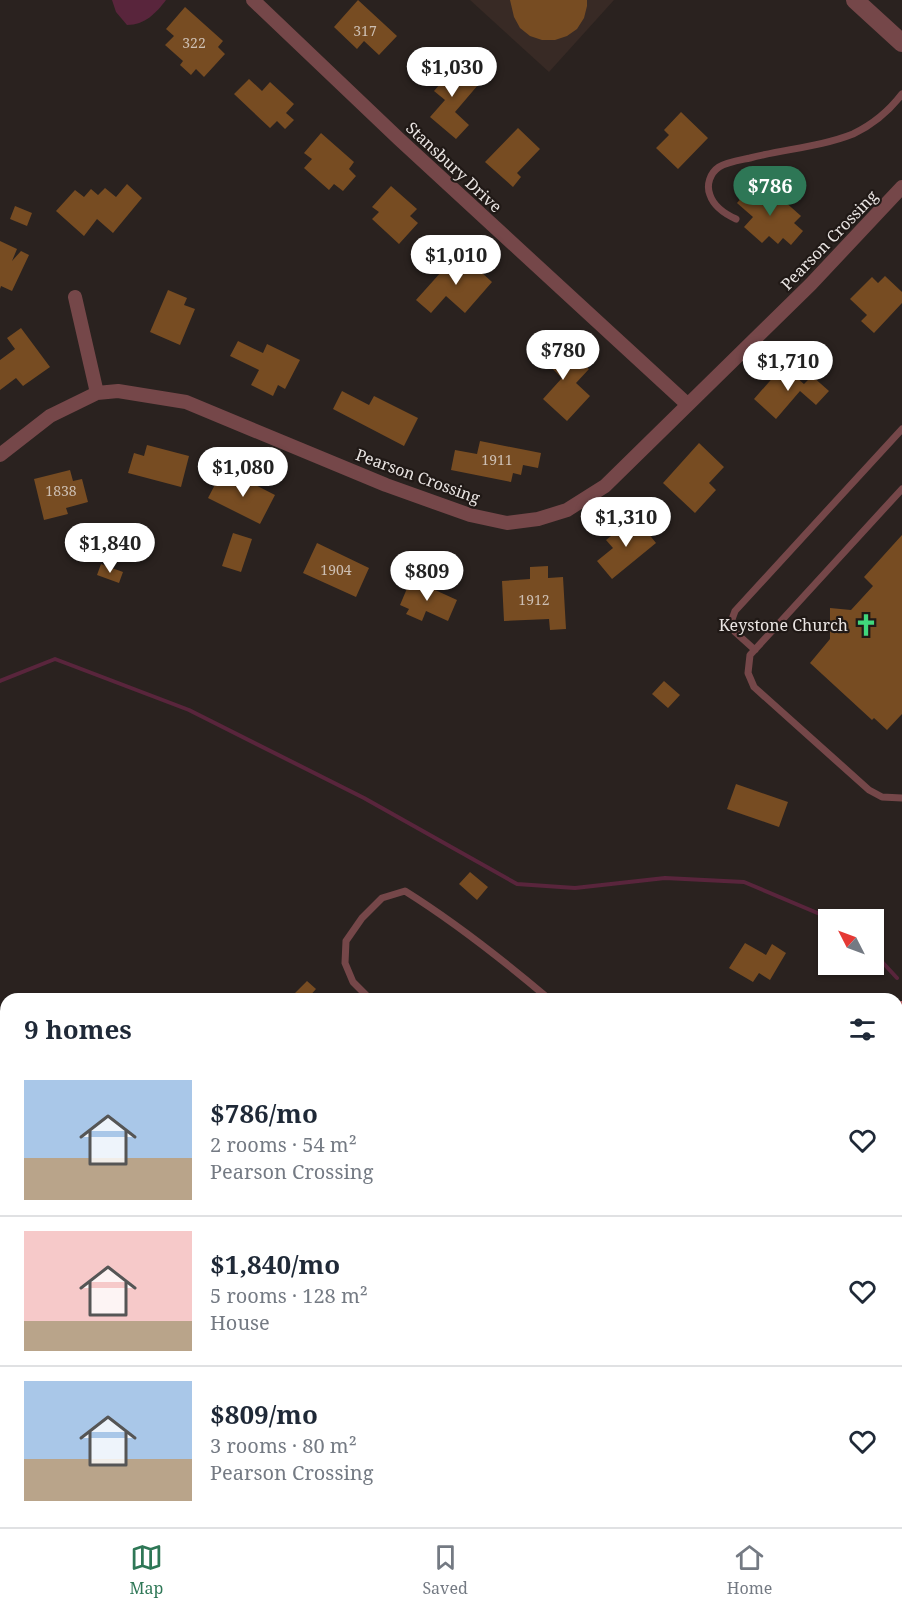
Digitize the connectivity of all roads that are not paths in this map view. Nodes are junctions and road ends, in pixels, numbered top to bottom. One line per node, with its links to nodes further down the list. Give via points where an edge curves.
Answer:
1 (253, 0): 9 (street, Stansbury Drive)
2 (855, 0): 3 (street)
3 (902, 43)
4 (902, 94): 6 (lane, via 875,121 855,133 719,167 710,177 707,189 719,208)
5 (902, 187): 9 (street, Pearson Crossing, via 811,284)
6 (736, 219)
7 (75, 297): 8 (street)
8 (96, 393): 9 (street, Pearson Crossing, via 118,391 186,402 386,485 470,515 507,523 538,519 585,500 605,486); 11 (street, Pearson Crossing, via 50,416)
9 (687, 404)
10 (902, 429): 13 (lane, via 735,611 730,622 735,632)
11 (0, 455)
12 (902, 489): 13 (lane)
13 (755, 650): 14 (lane, via 750,655 748,673 754,687 869,790 882,797)
14 (902, 798)
15 (364, 993): 16 (lane, via 353,982 345,963 346,941 382,898 405,891 448,918)
16 (542, 993)

